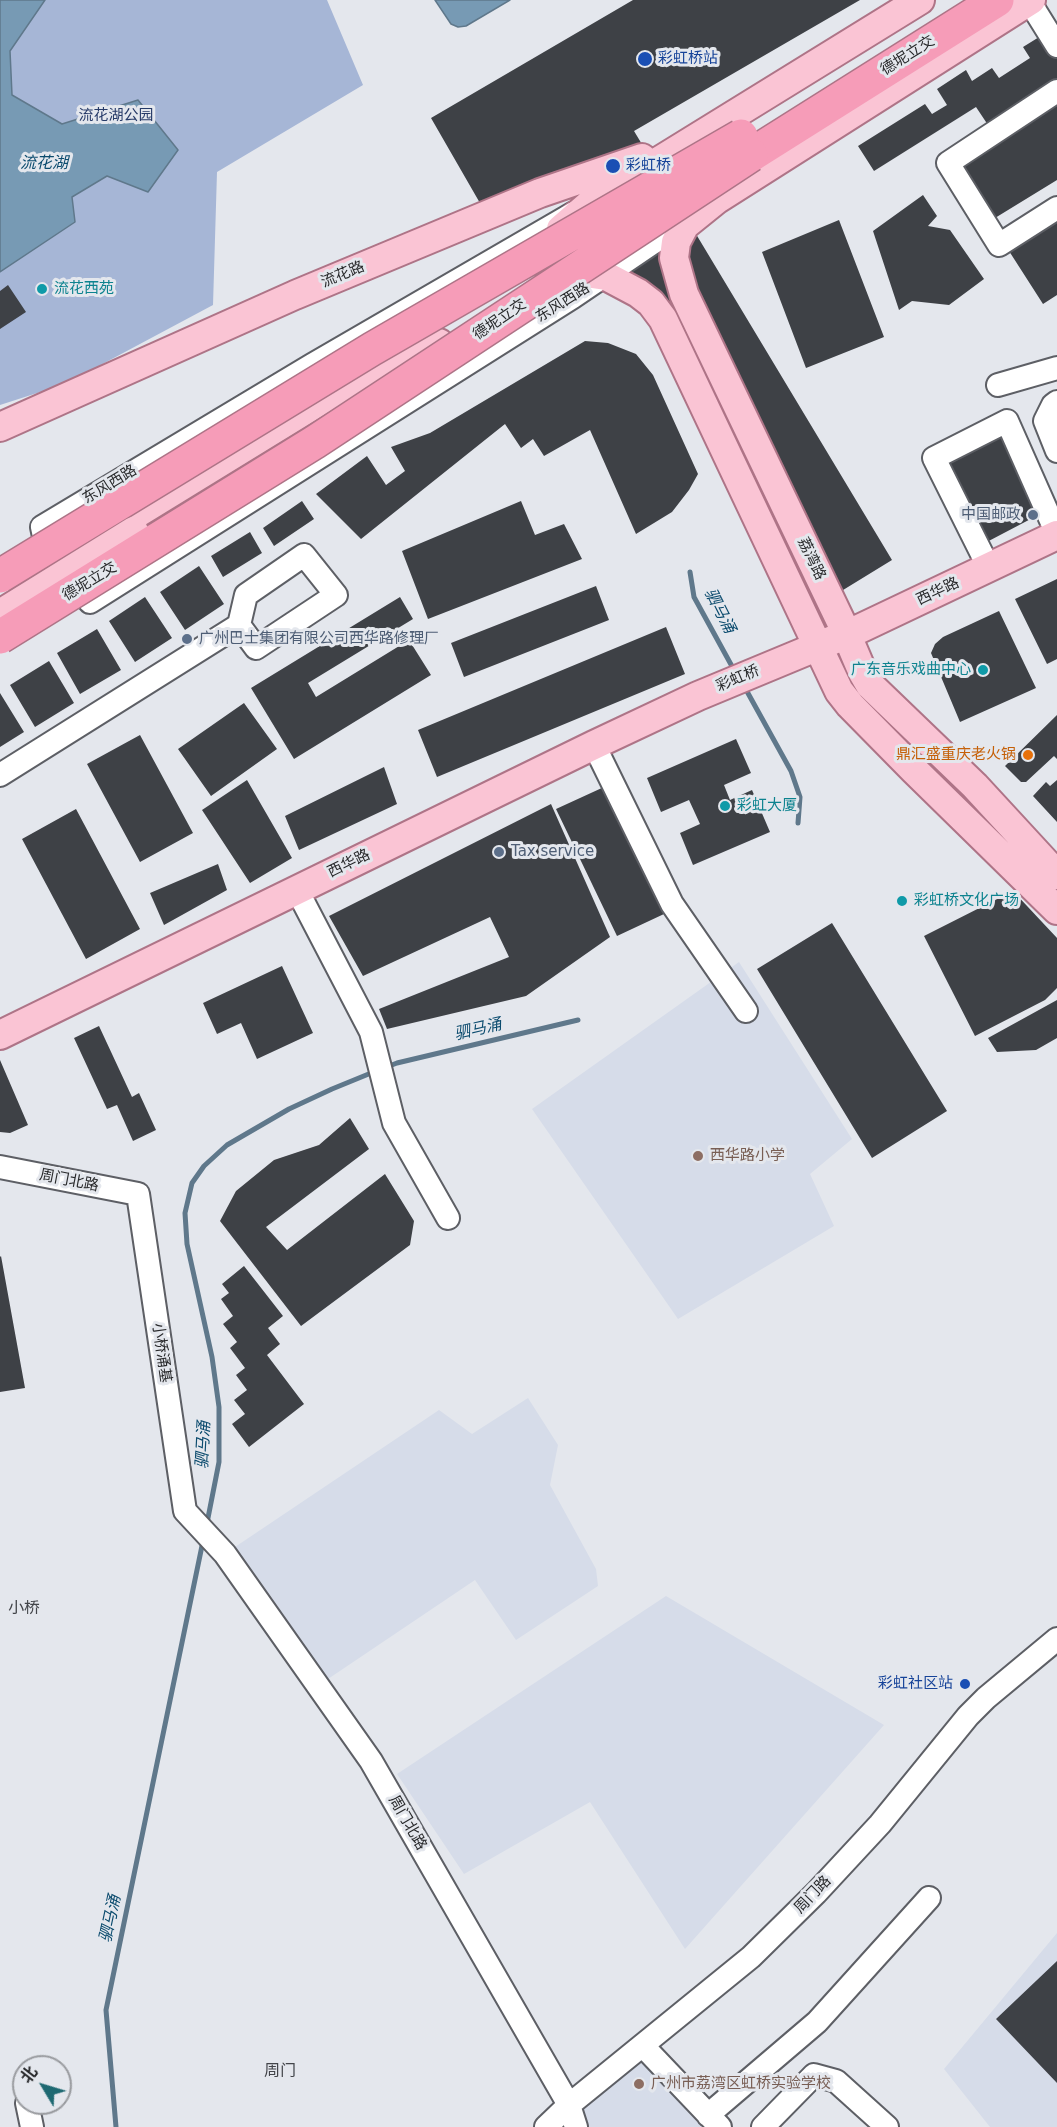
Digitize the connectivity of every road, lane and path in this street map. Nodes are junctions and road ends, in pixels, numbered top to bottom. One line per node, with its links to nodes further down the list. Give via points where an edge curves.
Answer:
1 (920, 0): 6 (main road, 东风西路)
2 (961, 0): 20 (highway, 德坭立交, bridge, via 741,136 372,349)
3 (1020, 1): 4 (street); 7 (main road, 东风西路); 25 (highway, 德坭立交, bridge, via 713,180 315,442)
4 (1057, 46)
5 (1057, 91): 9 (street, via 948,163 999,245)
6 (692, 140): 8 (main road, 东风西路); 16 (main road, 流花路, via 529,198 296,295)
7 (716, 200): 10 (street, 东风西路); 11 (main road); 24 (main road, 荔湾路, via 685,225 676,242 677,274)
8 (591, 203): 10 (street, 东风西路, via 42,526 46,546 90,602); 12 (main road, via 495,286)
9 (1057, 208)
10 (606, 276): 11 (main road, via 573,273); 26 (main road, 荔湾路, via 638,293 663,319)
11 (541, 282): 12 (main road)
12 (391, 364): 21 (main road); 22 (main road, 德坭立交, bridge)
13 (1057, 368): 14 (street)
14 (998, 385)
15 (1057, 402): 17 (street, via 1045,421)
16 (0, 427)
17 (1057, 451)
18 (1057, 535): 19 (main road, 西华路); 19 (street, via 1007,421 934,458)
19 (989, 568): 24 (main road, 西华路)
20 (0, 576)
21 (0, 598)
22 (0, 614)
23 (239, 625): 31 (street)
24 (847, 634): 26 (main road, 西华路); 27 (main road, 荔湾路)
25 (0, 637)
26 (818, 645): 28 (main road, 彩虹桥); 29 (main road, 荔湾路, via 839,691)
27 (870, 685): 29 (main road); 32 (main road, 荔湾路, via 975,786)
28 (698, 696): 30 (main road, 西华路)
29 (850, 705): 34 (main road, 荔湾路)
30 (594, 745): 33 (main road, 西华路); 35 (street, via 672,904)
31 (0, 775)
32 (1057, 876)
33 (297, 890): 36 (main road, 西华路); 39 (street, via 371,1032 394,1123)
34 (1057, 910)
35 (746, 1011)
36 (0, 1035)
37 (0, 1167): 38 (street, 周门北路)
38 (138, 1194): 40 (street, 小桥涌基)
39 (448, 1218)
40 (185, 1511): 44 (street, 周门北路, via 225,1554 371,1761)
41 (1057, 1639): 43 (street, 周门路, via 968,1716 880,1824 800,1909 751,1957)
42 (929, 1898): 45 (street, via 817,2022)
43 (643, 2046): 44 (street, 周门路); 45 (street)
44 (569, 2105): 46 (street, 周门路); 47 (street, 周门北路)
45 (714, 2121)
46 (546, 2127)
47 (576, 2127)
48 (763, 2127): 49 (street, via 814,2075 836,2081)
49 (887, 2127)

